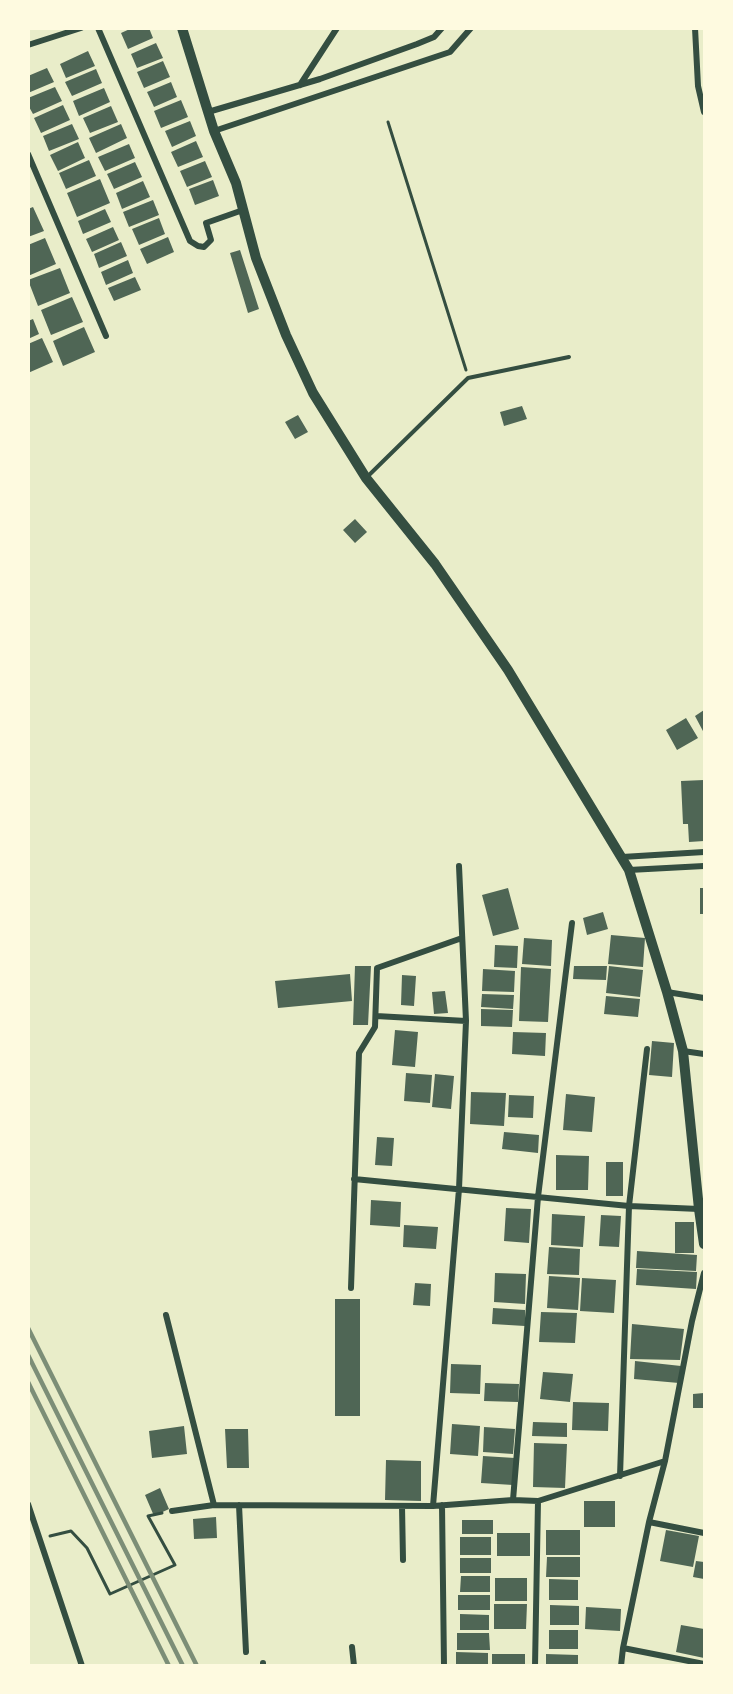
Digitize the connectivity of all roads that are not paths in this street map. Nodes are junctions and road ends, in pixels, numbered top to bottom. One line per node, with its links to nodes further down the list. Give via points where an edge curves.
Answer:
1 (81, 28): 8 (street)
2 (98, 28): 14 (street, via 190,241 204,247 211,240 206,223)
3 (182, 28): 10 (main road)
4 (337, 28): 9 (street)
5 (442, 28): 9 (street, via 434,37 417,44)
6 (471, 28): 12 (street, via 450,52)
7 (695, 28): 11 (street, via 698,86)
8 (28, 45)
9 (300, 85): 10 (street)
10 (208, 112): 12 (main road)
11 (705, 112)
12 (214, 131): 14 (main road)
13 (28, 154): 15 (street)
14 (243, 210): 17 (main road, via 256,258 290,345 313,393)
15 (106, 336)
16 (568, 357): 17 (lane, via 468,378)
17 (366, 478): 19 (main road, via 435,564 508,670)
18 (705, 852): 19 (street)
19 (622, 856): 22 (main road)
20 (459, 866): 24 (street)
21 (705, 866): 22 (street)
22 (629, 870): 25 (main road)
23 (572, 923): 35 (street)
24 (462, 938): 27 (street, via 377,968); 28 (street)
25 (667, 992): 26 (street); 30 (main road)
26 (705, 998)
27 (376, 1016): 28 (street); 33 (street, via 370,1039 359,1053)
28 (466, 1021): 34 (street)
29 (647, 1048): 36 (street)
30 (683, 1051): 31 (street); 32 (main road)
31 (705, 1054)
32 (700, 1164): 37 (main road)
33 (354, 1179): 34 (street); 40 (street)
34 (459, 1189): 35 (street); 51 (street)
35 (538, 1197): 36 (street); 44 (street)
36 (629, 1206): 37 (street); 43 (street)
37 (699, 1209): 38 (main road)
38 (705, 1244)
39 (705, 1273): 42 (street)
40 (351, 1288)
41 (166, 1315): 47 (street)
42 (665, 1461): 43 (street); 53 (street)
43 (620, 1476): 45 (street)
44 (513, 1500): 45 (street); 49 (street)
45 (538, 1501): 63 (street)
46 (28, 1504): 60 (street)
47 (214, 1505): 48 (street); 52 (street)
48 (239, 1505): 50 (street); 58 (street)
49 (442, 1505): 51 (street); 62 (street)
50 (402, 1506): 51 (street); 55 (street)
51 (433, 1506)
52 (172, 1511)
53 (649, 1522): 54 (street); 57 (street)
54 (705, 1533)
55 (403, 1560)
56 (352, 1647): 61 (street)
57 (623, 1648): 59 (street); 64 (street)
58 (246, 1652)
59 (705, 1664)
60 (82, 1665)
61 (354, 1665)
62 (444, 1665)
63 (535, 1665)
64 (621, 1665)

